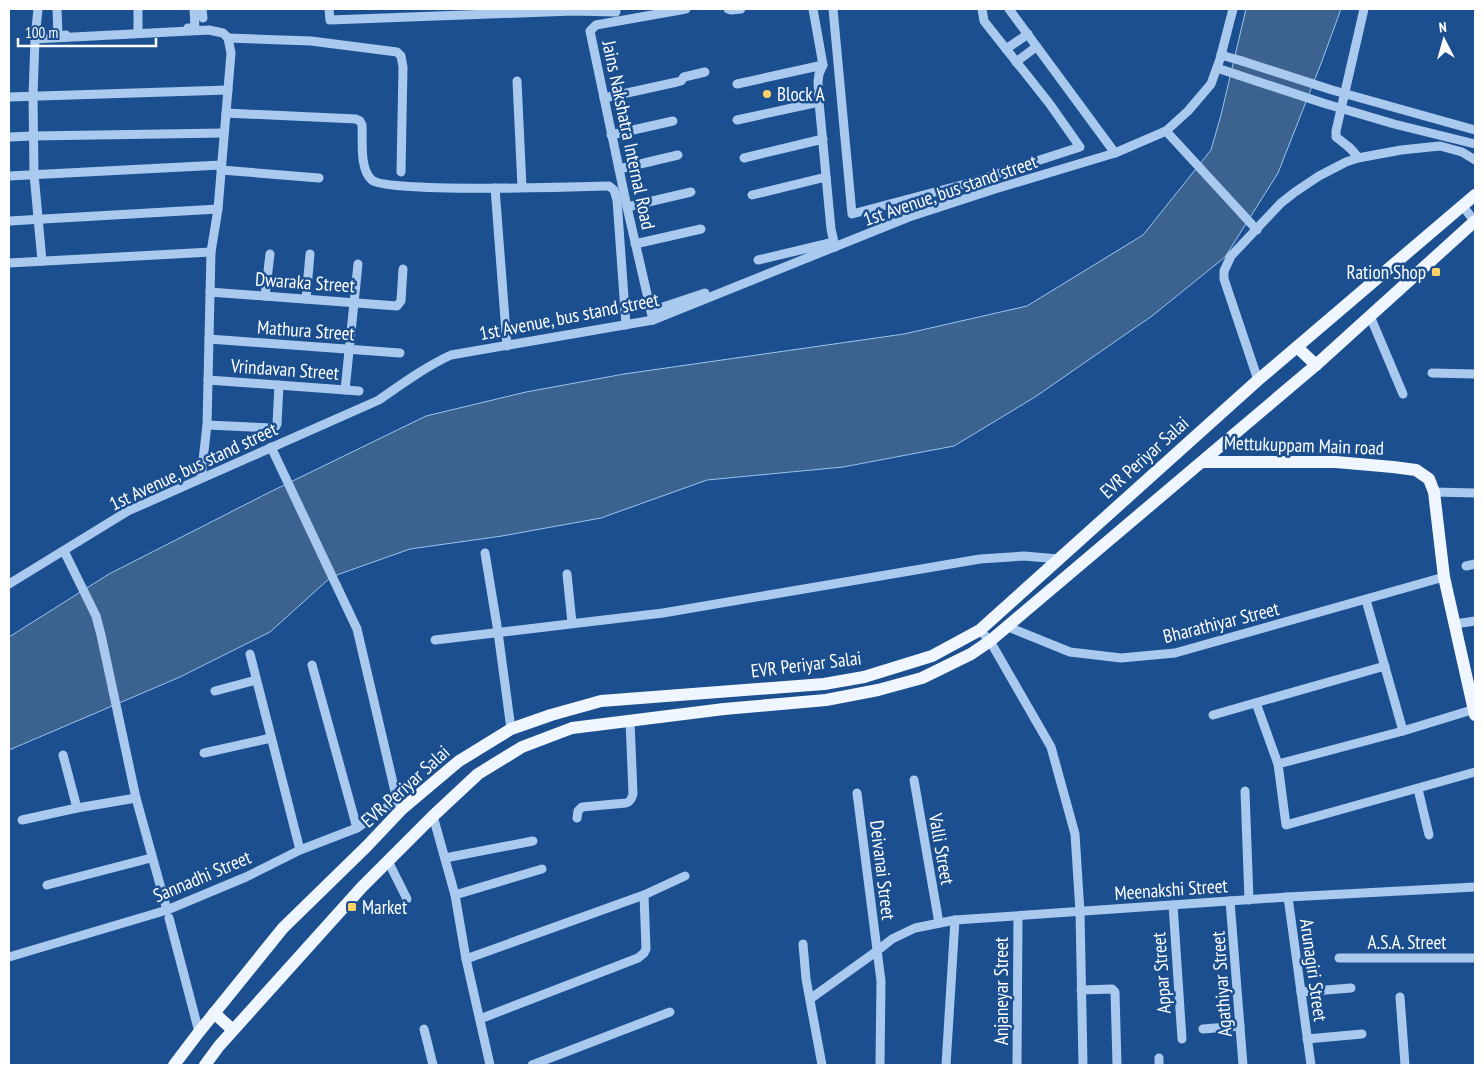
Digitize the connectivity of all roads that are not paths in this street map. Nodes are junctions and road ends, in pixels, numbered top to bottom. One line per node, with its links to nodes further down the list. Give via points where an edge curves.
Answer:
1 (38, 9): 20 (street)
2 (57, 9): 17 (street, via 58,36)
3 (138, 9): 17 (street)
4 (329, 9): 15 (street, via 330,20)
5 (616, 9): 15 (street, via 616,12)
6 (686, 9): 33 (street, Jains Nakshatra Internal Road, via 592,28)
7 (728, 9): 8 (street)
8 (741, 9)
9 (813, 9): 25 (street)
10 (833, 9): 24 (street, via 852,214 969,183 1080,147)
11 (982, 9): 22 (street, via 984,21)
12 (1009, 9): 18 (street)
13 (1233, 9): 23 (street, 1st Avenue, bus stand street)
14 (1364, 9): 49 (street, via 1336,131 1336,136 1354,150)
15 (573, 10)
16 (199, 13): 17 (street, via 195,28)
17 (138, 31)
18 (1028, 34): 21 (street); 22 (street)
19 (228, 38): 20 (street, via 223,33 209,30); 30 (street, via 231,53); 53 (street, via 311,41 397,52 403,67)
20 (35, 39): 31 (street)
21 (1036, 47): 24 (street); 46 (street)
22 (1006, 49): 24 (street)
23 (1221, 55): 26 (street, 1st Avenue, bus stand street); 38 (street, bridge)
24 (1016, 62)
25 (823, 65): 29 (street); 34 (street, via 818,82)
26 (1217, 68): 39 (street, 1st Avenue, bus stand street, via 1211,84); 45 (street, bridge, via 1385,121)
27 (705, 72): 33 (street, via 677,82)
28 (517, 81): 59 (street)
29 (737, 84)
30 (228, 90): 31 (street); 35 (street)
31 (33, 96): 32 (street); 42 (street)
32 (9, 97)
33 (604, 98): 41 (street, Jains Nakshatra Internal Road)
34 (819, 102): 37 (street); 44 (street)
35 (226, 113): 40 (street); 58 (street, via 356,119 362,125 363,165 372,181 399,186)
36 (673, 120): 41 (street)
37 (737, 120)
38 (1475, 130)
39 (1166, 131): 46 (street, 1st Avenue, bus stand street); 70 (street)
40 (224, 133): 42 (street); 51 (street)
41 (611, 135): 52 (street, Jains Nakshatra Internal Road)
42 (33, 136): 43 (street); 54 (street)
43 (9, 137)
44 (823, 139): 48 (street); 56 (street)
45 (1475, 144)
46 (1116, 153): 72 (street, 1st Avenue, bus stand street, via 995,189)
47 (678, 155): 52 (street)
48 (744, 158)
49 (1358, 158): 50 (street, via 1440,146 1462,152); 70 (street, via 1319,176 1295,192)
50 (1475, 160)
51 (221, 168): 54 (street); 57 (street); 65 (street)
52 (619, 169): 64 (street, Jains Nakshatra Internal Road)
53 (401, 172)
54 (34, 174): 55 (street); 66 (street)
55 (9, 176)
56 (826, 177): 61 (street); 72 (street)
57 (319, 178)
58 (495, 188): 59 (street); 90 (street)
59 (522, 188): 88 (street, via 609,186 614,190)
60 (691, 192): 64 (street)
61 (752, 195)
62 (1475, 195): 63 (main road, EVR Periyar Salai)
63 (1462, 205): 68 (street); 91 (main road, EVR Periyar Salai)
64 (627, 207): 71 (street, Jains Nakshatra Internal Road)
65 (218, 209): 66 (street); 73 (street)
66 (38, 220): 67 (street); 77 (street)
67 (9, 221)
68 (1475, 222): 87 (main road, EVR Periyar Salai)
69 (701, 229): 71 (street)
70 (1257, 230): 98 (street, via 1231,256 1224,279)
71 (635, 244): 86 (street, Jains Nakshatra Internal Road)
72 (835, 244): 76 (street); 86 (street, 1st Avenue, bus stand street)
73 (211, 252): 77 (street); 82 (street)
74 (270, 254): 83 (street)
75 (310, 254): 84 (street)
76 (758, 260)
77 (42, 261): 78 (street)
78 (9, 263)
79 (358, 264): 85 (street)
80 (403, 269): 85 (street, Dwaraka Street, via 401,301 397,306)
81 (720, 288): 86 (street)
82 (210, 292): 83 (street, Dwaraka Street); 89 (street)
83 (265, 296): 84 (street, Dwaraka Street)
84 (306, 298): 85 (street, Dwaraka Street)
85 (355, 302): 92 (street)
86 (652, 315): 88 (street, 1st Avenue, bus stand street)
87 (1370, 316): 94 (main road, EVR Periyar Salai); 102 (street)
88 (626, 325): 90 (street, 1st Avenue, bus stand street)
89 (209, 339): 92 (street, Mathura Street); 97 (street)
90 (507, 346): 104 (street, 1st Avenue, bus stand street, via 451,355 379,400)
91 (1297, 347): 94 (main road); 98 (main road, EVR Periyar Salai)
92 (349, 349): 93 (street, Mathura Street); 100 (street)
93 (400, 353)
94 (1316, 365): 105 (main road, EVR Periyar Salai)
95 (1432, 373): 96 (street)
96 (1475, 374)
97 (208, 380): 99 (street, Vrindavan Street); 103 (street)
98 (1258, 380): 111 (main road, EVR Periyar Salai)
99 (278, 386): 100 (street, Vrindavan Street); 103 (street, via 276,426)
100 (345, 390): 101 (street, Vrindavan Street)
101 (359, 391)
102 (1403, 394)
103 (207, 425): 106 (street)
104 (270, 447): 106 (street, 1st Avenue, bus stand street); 147 (street, via 357,629)
105 (1204, 462): 107 (main road, Mettukuppam Main road, via 1336,462 1393,466 1416,470 1429,479); 119 (main road, EVR Periyar Salai)
106 (201, 478): 109 (street, 1st Avenue, bus stand street, via 128,511)
107 (1434, 492): 108 (street); 113 (main road, Mettukuppam Main road)
108 (1475, 492)
109 (64, 551): 114 (street, 1st Avenue, bus stand street); 146 (street, via 96,616)
110 (485, 553): 121 (street)
111 (1058, 559): 117 (street, via 1024,556 980,559 663,613); 120 (main road, EVR Periyar Salai)
112 (568, 574): 117 (street)
113 (1444, 577): 115 (street, Bharathiyar Street); 118 (main road, Mettukuppam Main road)
114 (9, 584)
115 (1366, 600): 119 (street, Bharathiyar Street, via 1175,653 1120,658 1070,652); 126 (street)
116 (1475, 621): 118 (street)
117 (572, 623): 121 (street)
118 (1455, 624): 132 (main road, Mettukuppam Main road)
119 (1006, 626): 123 (main road, EVR Periyar Salai)
120 (980, 630): 123 (street); 128 (main road, EVR Periyar Salai, via 932,656 864,677)
121 (498, 632): 122 (street); 135 (street)
122 (435, 640)
123 (990, 641): 131 (main road, EVR Periyar Salai, via 922,678 826,700); 170 (street, via 1051,747 1075,834)
124 (250, 654): 127 (street)
125 (312, 665): 152 (street)
126 (1385, 666): 130 (street); 136 (street)
127 (256, 680): 129 (street); 137 (street)
128 (781, 687): 131 (main road); 135 (main road, EVR Periyar Salai, via 601,701)
129 (215, 691)
130 (1256, 703): 133 (street); 140 (street)
131 (783, 704): 134 (main road, EVR Periyar Salai)
132 (1475, 711): 136 (street)
133 (1212, 715)
134 (630, 721): 149 (main road, EVR Periyar Salai, via 572,728 522,747 478,774); 150 (street, via 632,798 626,803 582,807)
135 (512, 729): 147 (main road, EVR Periyar Salai, via 459,761)
136 (1403, 731): 140 (street)
137 (271, 738): 138 (street); 155 (street)
138 (204, 753)
139 (62, 755): 148 (street)
140 (1278, 764): 143 (street, via 1286,825)
141 (1475, 772): 143 (street)
142 (914, 780): 174 (street, Valli Street)
143 (1418, 789): 153 (street)
144 (1245, 791): 167 (street)
145 (857, 794): 176 (street, Deivanai Street)
146 (136, 798): 148 (street); 156 (street)
147 (400, 805): 152 (street, Sannadhi Street); 187 (main road, EVR Periyar Salai, via 360,853 283,928)
148 (77, 808): 151 (street)
149 (433, 816): 157 (street); 158 (main road, EVR Periyar Salai)
150 (577, 818)
151 (22, 820)
152 (357, 828): 155 (street, Sannadhi Street)
153 (1429, 835)
154 (533, 841): 157 (street)
155 (300, 850): 171 (street, Sannadhi Street)
156 (151, 858): 161 (street); 171 (street)
157 (445, 858): 163 (street)
158 (388, 861): 166 (street); 192 (main road, EVR Periyar Salai)
159 (542, 870): 163 (street)
160 (684, 876): 164 (street)
161 (47, 885)
162 (1475, 887): 165 (street, Meenakshi Street)
163 (455, 895): 180 (street)
164 (644, 896): 180 (street); 188 (street, via 646,949 638,958)
165 (1288, 897): 167 (street, Meenakshi Street); 183 (street, Arunagiri Street)
166 (407, 899)
167 (1249, 900): 168 (street, Meenakshi Street)
168 (1230, 901): 169 (street, Meenakshi Street); 189 (street, Agathiyar Street)
169 (1173, 906): 170 (street, Meenakshi Street); 195 (street, Appar Street)
170 (1080, 912): 172 (street, Meenakshi Street); 182 (street)
171 (168, 914): 177 (street, Sannadhi Street); 193 (street)
172 (1018, 917): 173 (street, Meenakshi Street); 206 (street, Anjaneyar Street)
173 (955, 920): 174 (street, Meenakshi Street); 205 (street)
174 (939, 923): 176 (street, Meenakshi Street, via 914,928 892,939)
175 (803, 944): 185 (street)
176 (877, 952): 185 (street, Meenakshi Street); 204 (street, Deivanai Street, via 881,981)
177 (9, 957)
178 (1339, 958): 179 (street, A.S.A. Street)
179 (1475, 958)
180 (466, 959): 188 (street)
181 (1352, 988): 183 (street)
182 (1081, 990): 197 (street, via 1112,989 1115,992); 207 (street)
183 (1301, 992): 196 (street, Arunagiri Street)
184 (1400, 996): 210 (street)
185 (810, 999): 203 (street)
186 (670, 1012): 202 (street)
187 (214, 1013): 192 (main road); 193 (main road, EVR Periyar Salai)
188 (480, 1019): 201 (street)
189 (1240, 1026): 191 (street); 208 (street, Agathiyar Street)
190 (424, 1029): 200 (street)
191 (1203, 1029)
192 (233, 1030): 199 (main road, EVR Periyar Salai)
193 (199, 1032): 198 (main road, EVR Periyar Salai)
194 (1362, 1034): 196 (street)
195 (1182, 1039)
196 (1307, 1043): 209 (street, Arunagiri Street)
197 (1117, 1064)
198 (174, 1065)
199 (205, 1065)
200 (433, 1065)
201 (490, 1065)
202 (532, 1065)
203 (822, 1065)
204 (880, 1065)
205 (946, 1065)
206 (1017, 1065)
207 (1083, 1065)
208 (1243, 1065)
209 (1311, 1065)
210 (1405, 1065)

